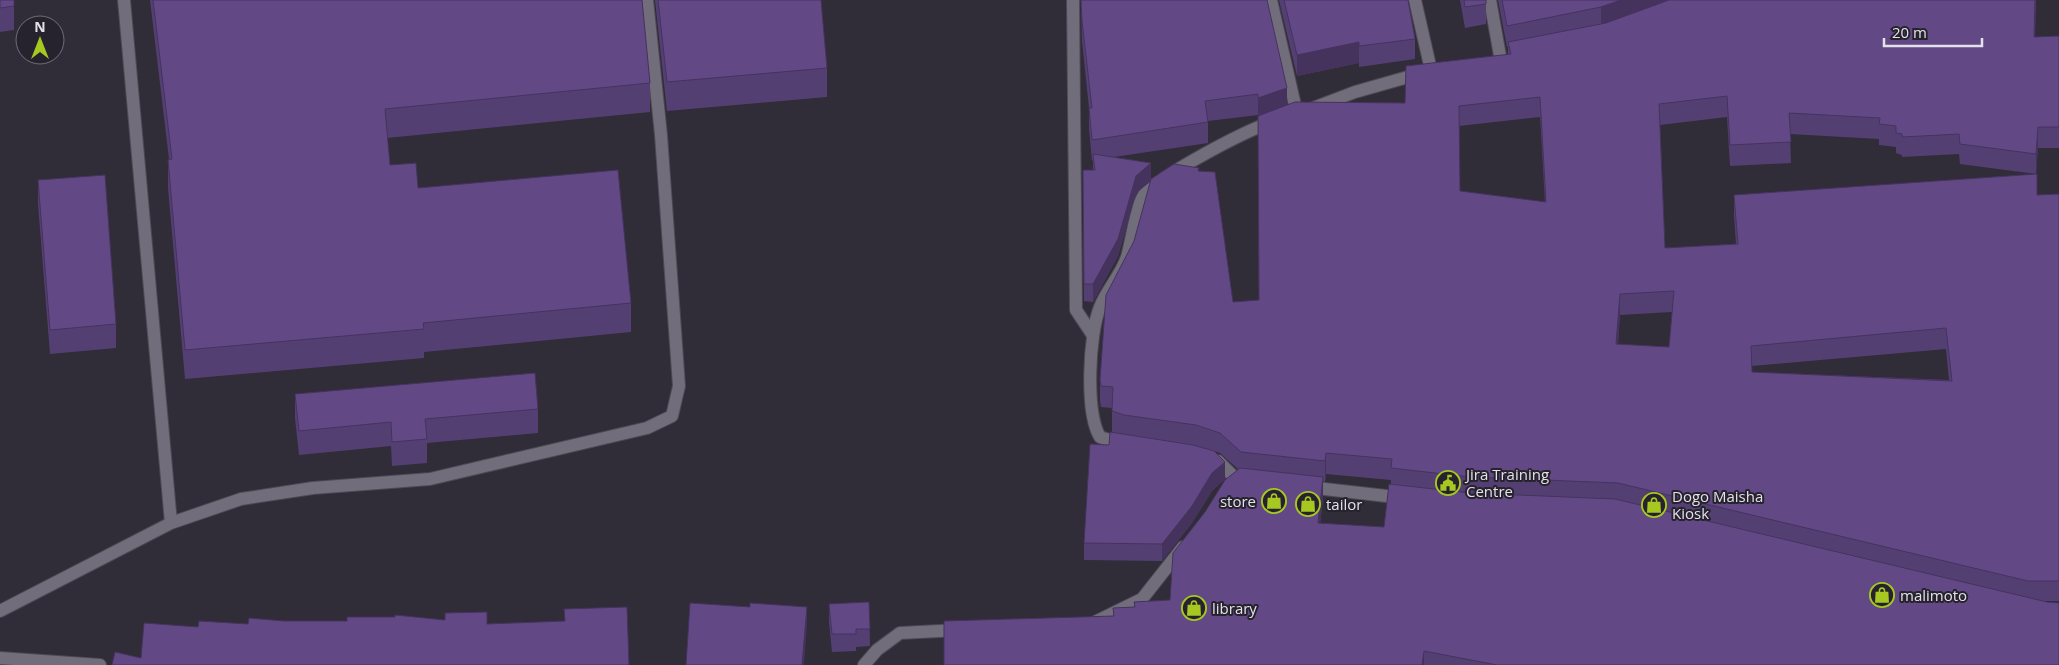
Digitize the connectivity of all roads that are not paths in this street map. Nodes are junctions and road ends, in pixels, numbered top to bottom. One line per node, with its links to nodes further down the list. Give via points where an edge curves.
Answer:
1 (124, 0): 15 (street)
2 (647, 0): 15 (street, via 661,135 679,386 672,416 647,428 430,479 313,488 242,499)
3 (1072, 0): 9 (street, via 1076,310)
4 (1271, 0): 8 (street)
5 (1415, 0): 8 (street, via 1436,69 1356,92)
6 (1490, 0): 7 (street)
7 (1500, 56)
8 (1297, 114): 9 (street, via 1256,128 1188,165 1144,196 1126,259 1100,306)
9 (1092, 334): 10 (street, via 1091,397 1096,430 1100,437)
10 (1135, 446)
11 (1202, 457): 13 (street, via 1218,462 1242,480)
12 (1296, 486): 14 (street)
13 (1225, 490)
14 (1412, 499)
15 (171, 523): 17 (street)
16 (1193, 535): 18 (street, via 1142,599 1092,624)
17 (0, 611)
18 (1082, 624)
19 (976, 630): 22 (street, via 900,633 877,650)
20 (0, 658): 21 (street)
21 (100, 665)
22 (864, 665)

